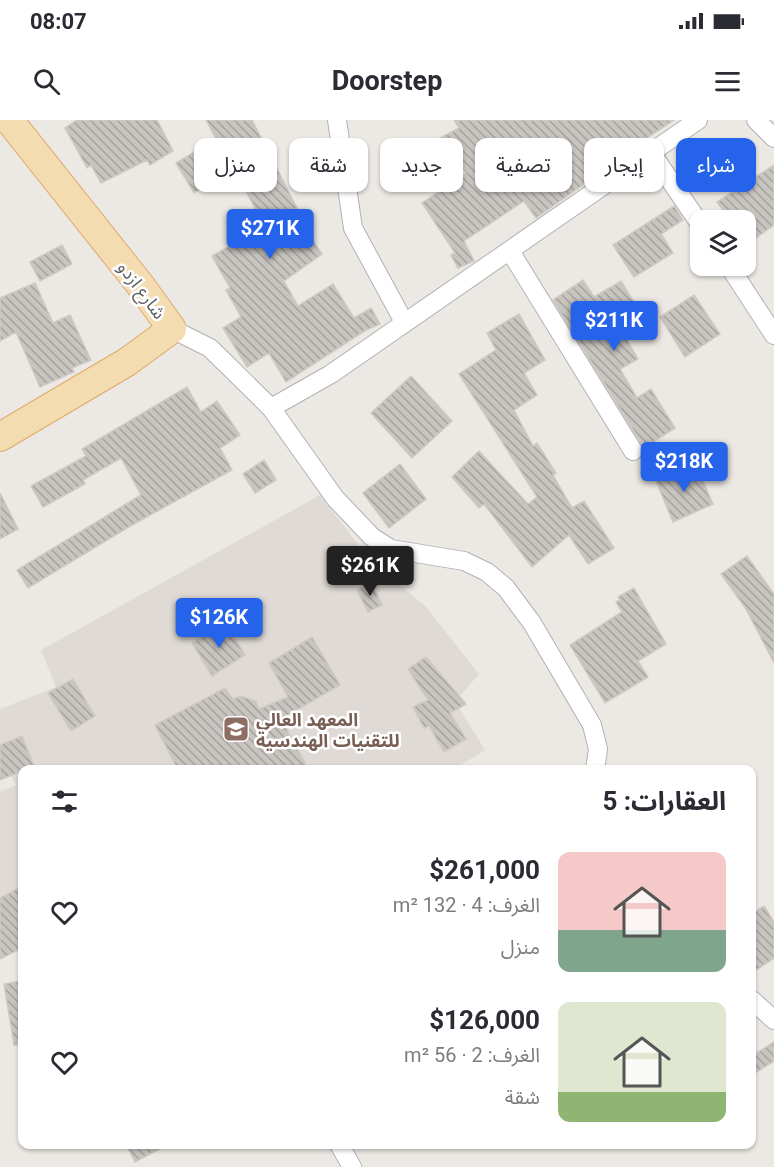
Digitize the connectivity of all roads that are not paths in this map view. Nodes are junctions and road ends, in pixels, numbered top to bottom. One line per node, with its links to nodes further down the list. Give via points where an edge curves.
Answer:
1 (9, 120): 14 (main road, شارع ازدو)
2 (337, 120): 13 (street, via 353,228)
3 (698, 120): 6 (street)
4 (756, 120): 5 (street)
5 (774, 138)
6 (664, 142)
7 (664, 171): 9 (street)
8 (593, 192): 10 (street)
9 (690, 210)
10 (510, 251): 13 (street); 18 (street)
11 (738, 276): 12 (street)
12 (766, 306): 15 (street)
13 (404, 322): 16 (street, via 331,374)
14 (172, 329): 16 (street, via 210,348); 17 (main road, شارع ازدو, via 127,362)
15 (774, 335)
16 (271, 408): 19 (street, via 335,498 372,537 391,549 464,561 487,572 506,588 532,623 592,725 598,749)
17 (0, 437)
18 (633, 451)
19 (596, 765)
20 (756, 1004): 21 (street)
21 (774, 1020)
22 (342, 1149): 23 (street)
23 (352, 1167)

